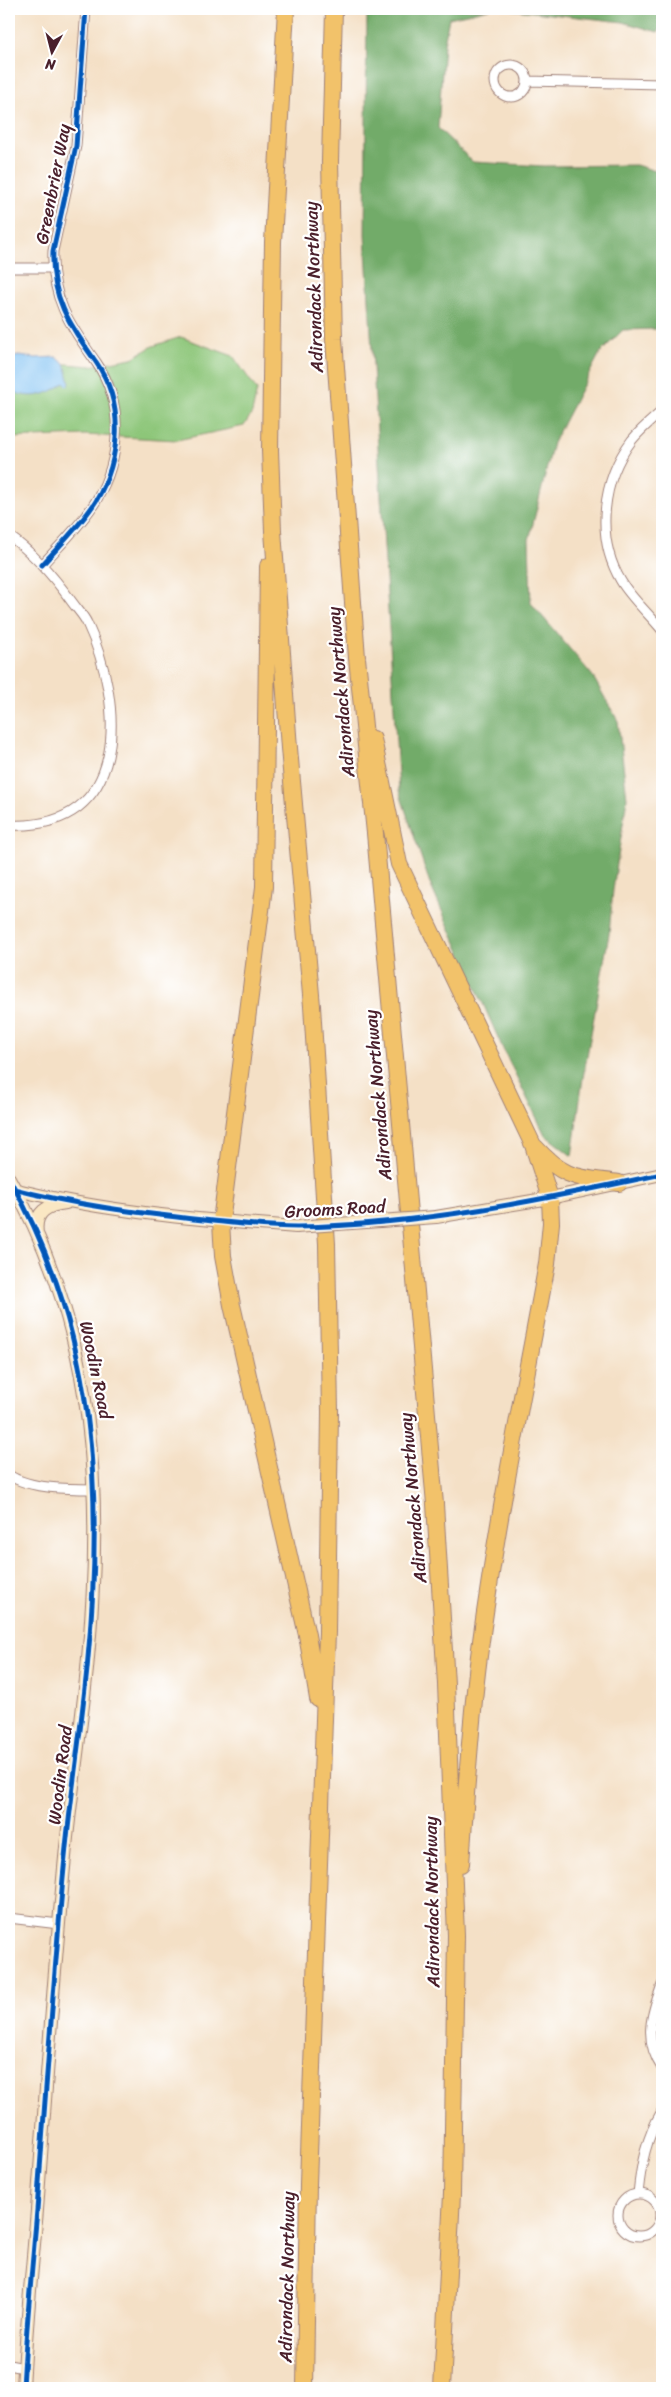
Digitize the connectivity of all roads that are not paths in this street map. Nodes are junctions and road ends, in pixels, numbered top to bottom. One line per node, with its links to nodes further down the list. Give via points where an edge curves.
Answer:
1 (86, 9): 7 (street, Greenbrier Way, via 76,146)
2 (286, 9): 9 (highway, Adirondack Northway, via 273,242)
3 (334, 9): 13 (highway, Adirondack Northway, via 330,161 333,320)
4 (527, 81): 5 (street)
5 (662, 84)
6 (9, 268): 7 (street)
7 (53, 268): 11 (street, Greenbrier Way, via 63,310 108,383 117,436 115,455 96,501)
8 (662, 411): 12 (street, via 642,429 621,456 609,485 605,516 606,542 621,581)
9 (271, 487): 22 (highway, via 268,509 264,887); 26 (highway, Adirondack Northway, via 289,748 312,1006 327,1244 330,1412)
10 (9, 536): 11 (street)
11 (42, 565): 14 (street, via 87,622 103,665 111,704 111,745 107,766 78,810 53,821 29,826)
12 (662, 630)
13 (357, 658): 15 (highway, via 399,864); 29 (highway, Adirondack Northway, via 435,1504)
14 (9, 825)
15 (533, 1145): 18 (highway, via 559,1171); 20 (highway)
16 (662, 1174): 18 (street, Grooms Road)
17 (9, 1178): 19 (street, Woodin Road)
18 (619, 1183): 20 (street, Grooms Road)
19 (12, 1189): 21 (street, Grooms Road); 23 (street, Woodin Road)
20 (550, 1198): 22 (street, Grooms Road, bridge, via 436,1217 296,1227); 29 (highway, via 547,1264 479,1655)
21 (71, 1202): 22 (street, Grooms Road); 23 (street, via 44,1210 37,1219)
22 (221, 1222): 26 (highway, via 232,1305 307,1634)
23 (38, 1236): 25 (street, Woodin Road, via 60,1294 81,1368)
24 (9, 1475): 25 (street, via 14,1479 68,1489)
25 (94, 1489): 28 (street, Woodin Road, via 93,1589 87,1669)
26 (324, 1734): 37 (highway, Adirondack Northway, via 308,2194)
27 (9, 1918): 28 (street)
28 (59, 1924): 35 (street, Woodin Road)
29 (456, 1935): 38 (highway, Adirondack Northway, via 452,2194)
30 (662, 1985): 31 (street, via 651,2015 650,2039)
31 (662, 2068)
32 (662, 2111): 33 (street, via 648,2137)
33 (638, 2194): 33 (street, via 653,2199 660,2212 657,2228 639,2237 624,2230 618,2216 624,2201)
34 (9, 2365): 35 (street)
35 (24, 2368): 36 (street, Woodin Road)
36 (23, 2388)
37 (305, 2388)
38 (442, 2388)

